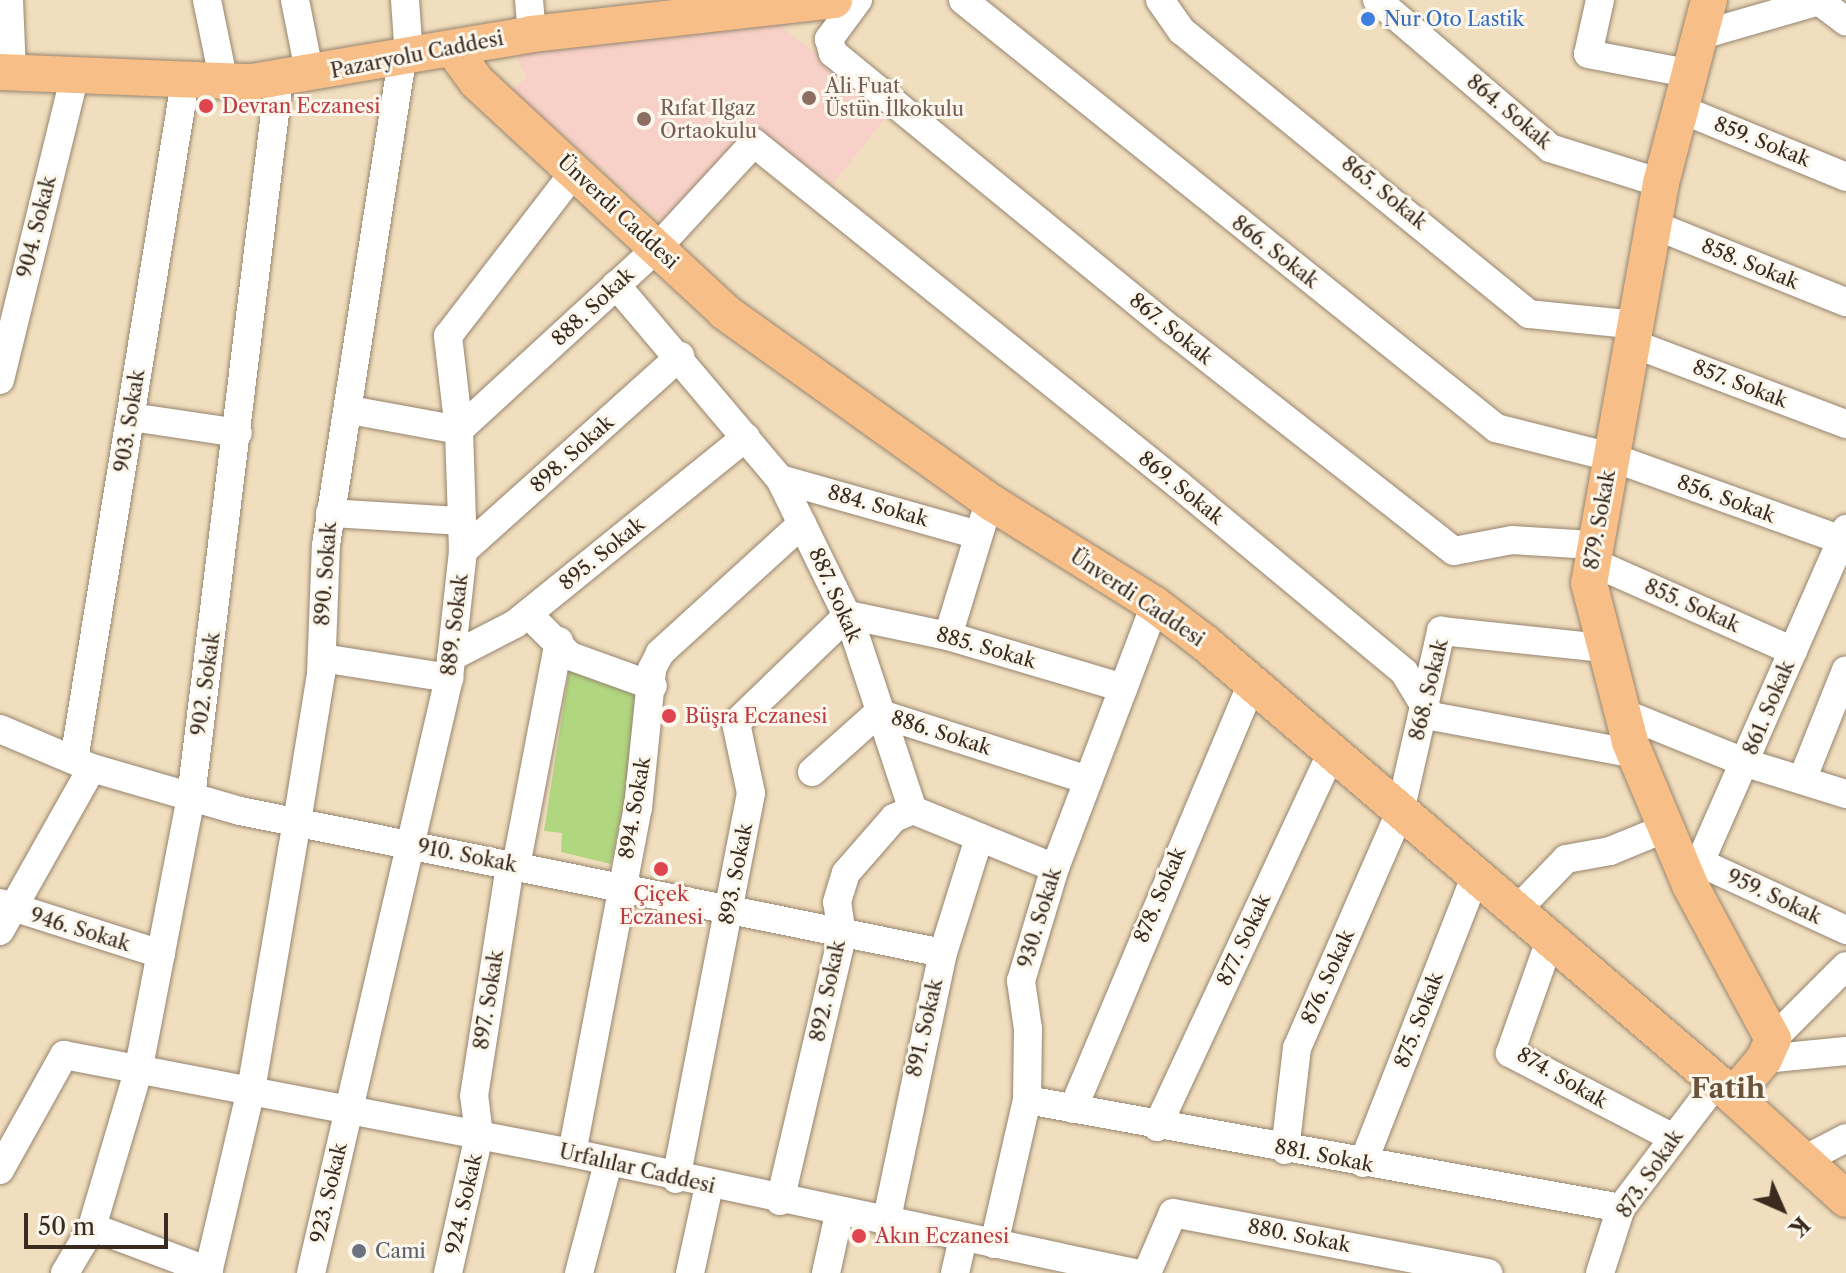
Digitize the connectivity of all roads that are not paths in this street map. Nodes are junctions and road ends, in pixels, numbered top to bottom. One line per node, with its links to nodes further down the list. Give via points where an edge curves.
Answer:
1 (9, 0): 19 (street)
2 (207, 0): 24 (street)
3 (295, 0): 22 (street, 902. Sokak)
4 (405, 0): 18 (street, 890. Sokak)
5 (834, 0): 12 (main road, Pazaryolu Caddesi)
6 (858, 0): 52 (street, 867. Sokak, via 829,39 833,53 1172,330 1454,551 1512,540)
7 (963, 0): 43 (street, 866. Sokak, via 1496,428)
8 (1160, 0): 34 (street, 865. Sokak, via 1182,31 1529,314)
9 (1377, 0): 29 (street, 864. Sokak, via 1550,148)
10 (1600, 0): 20 (street, via 1588,54)
11 (1709, 0): 16 (main road, 879. Sokak)
12 (783, 2): 13 (main road, Pazaryolu Caddesi)
13 (649, 9): 14 (main road, Pazaryolu Caddesi)
14 (530, 17): 17 (main road, Pazaryolu Caddesi)
15 (1846, 21): 16 (street, via 1819,1)
16 (1698, 36): 20 (main road, 879. Sokak)
17 (452, 48): 18 (main road, Pazaryolu Caddesi); 27 (main road, Ünverdi Caddesi, via 477,82)
18 (406, 58): 22 (main road, Pazaryolu Caddesi); 37 (street, 890. Sokak)
19 (6, 72): 21 (main road, Pazaryolu Caddesi)
20 (1687, 73): 25 (main road, 879. Sokak)
21 (75, 74): 23 (main road, Pazaryolu Caddesi); 36 (street, 904. Sokak)
22 (294, 78): 24 (main road, Pazaryolu Caddesi); 41 (street, 902. Sokak)
23 (185, 82): 24 (main road, Pazaryolu Caddesi); 38 (street, 903. Sokak)
24 (224, 83)
25 (1678, 108): 28 (street, 859. Sokak); 29 (main road, 879. Sokak)
26 (754, 143): 31 (street, 888. Sokak); 66 (street, 869. Sokak, via 1404,672)
27 (576, 170): 31 (main road, Ünverdi Caddesi); 40 (street, 889. Sokak, via 448,336)
28 (1846, 177)
29 (1661, 183): 30 (main road, 879. Sokak)
30 (1654, 225): 33 (street, 858. Sokak); 34 (main road, 879. Sokak)
31 (657, 248): 32 (street, 888. Sokak); 45 (main road, Ünverdi Caddesi, via 779,355)
32 (616, 285): 35 (street, 887. Sokak); 40 (street, 888. Sokak)
33 (1846, 302)
34 (1636, 334): 39 (street, 857. Sokak); 43 (main road, 879. Sokak)
35 (680, 356): 42 (street, 887. Sokak); 51 (street, 898. Sokak)
36 (0, 380)
37 (350, 410): 40 (street); 46 (street, 890. Sokak)
38 (131, 417): 41 (street); 73 (street, 903. Sokak)
39 (1846, 424)
40 (459, 430): 47 (street, 889. Sokak)
41 (238, 433): 78 (street, 902. Sokak)
42 (746, 437): 44 (street, 887. Sokak); 54 (street, 895. Sokak)
43 (1611, 457): 50 (street, 856. Sokak); 52 (main road, 879. Sokak)
44 (780, 479): 48 (street, 887. Sokak); 49 (street, 884. Sokak)
45 (992, 503): 49 (street); 53 (main road, Ünverdi Caddesi)
46 (330, 513): 47 (street); 60 (street, 890. Sokak)
47 (461, 521): 51 (street, 889. Sokak)
48 (802, 524): 55 (street, 887. Sokak); 64 (street, 894. Sokak, via 660,653 652,669)
49 (975, 534): 56 (street)
50 (1844, 535): 59 (street, 861. Sokak)
51 (463, 551): 61 (street, 889. Sokak)
52 (1591, 553): 58 (main road, 879. Sokak, via 1589,583); 59 (street, 855. Sokak)
53 (1155, 605): 63 (main road, Ünverdi Caddesi); 65 (street, 930. Sokak)
54 (528, 614): 57 (street); 61 (street, 895. Sokak)
55 (848, 615): 56 (street, 885. Sokak); 67 (street, 887. Sokak); 90 (street, 893. Sokak, via 736,723 751,793)
56 (948, 636): 65 (street, 885. Sokak)
57 (559, 641): 64 (street, via 570,656); 85 (street, 897. Sokak)
58 (1604, 648): 66 (street, 868. Sokak, via 1441,631); 68 (main road, 879. Sokak)
59 (1793, 651): 72 (street, 861. Sokak)
60 (322, 658): 61 (street); 81 (street, 890. Sokak)
61 (450, 668): 84 (street, 889. Sokak)
62 (1846, 670): 76 (street)
63 (1252, 683): 70 (main road, Ünverdi Caddesi); 105 (street, 878. Sokak)
64 (653, 686): 89 (street, 894. Sokak)
65 (1123, 688): 75 (street, 930. Sokak)
66 (1425, 702): 71 (street, 869. Sokak, via 1431,716); 80 (street, 868. Sokak)
67 (878, 713): 74 (street, 886. Sokak); 75 (street, 886. Sokak); 79 (street, 887. Sokak)
68 (1623, 713): 71 (main road, 879. Sokak); 72 (street)
69 (0, 729): 73 (street, 910. Sokak)
70 (1331, 754): 80 (main road, Ünverdi Caddesi); 107 (street, 877. Sokak)
71 (1636, 754): 82 (main road, 879. Sokak)
72 (1746, 763): 76 (street); 87 (street, 861. Sokak)
73 (83, 764): 78 (street, 910. Sokak); 92 (street, 903. Sokak)
74 (812, 772)
75 (1088, 780): 86 (street, 930. Sokak)
76 (1802, 780): 77 (street)
77 (1846, 794)
78 (191, 797): 81 (street, 910. Sokak); 97 (street, 902. Sokak)
79 (913, 810): 83 (street); 94 (street, 892. Sokak, via 894,818 846,873 837,902)
80 (1400, 812): 88 (main road, Ünverdi Caddesi); 111 (street, 876. Sokak, via 1297,1048)
81 (297, 822): 84 (street, 910. Sokak); 102 (street, 890. Sokak)
82 (1666, 828): 87 (main road, 879. Sokak); 91 (street, via 1610,851 1566,859)
83 (979, 838): 86 (street); 96 (street, 891. Sokak)
84 (413, 846): 85 (street, 910. Sokak); 106 (street, 889. Sokak)
85 (513, 866): 89 (street, 910. Sokak); 108 (street, 897. Sokak, via 474,1096)
86 (1055, 868): 104 (street, 930. Sokak, via 1021,981 1028,1029)
87 (1696, 874): 93 (street, 959. Sokak); 99 (main road, 879. Sokak)
88 (1475, 877): 91 (main road, Ünverdi Caddesi); 115 (street, 875. Sokak)
89 (621, 888): 90 (street, 910. Sokak); 112 (street, 894. Sokak)
90 (729, 910): 94 (street, 910. Sokak); 117 (street, 893. Sokak)
91 (1516, 911): 95 (main road, Ünverdi Caddesi)
92 (4, 914): 97 (street, 946. Sokak)
93 (1846, 930)
94 (842, 936): 96 (street, 910. Sokak); 120 (street, 892. Sokak)
95 (1550, 940): 103 (main road, Ünverdi Caddesi); 109 (street, 874. Sokak, via 1510,1053)
96 (943, 953): 123 (street, 891. Sokak)
97 (161, 954): 101 (street, 902. Sokak)
98 (1846, 966): 99 (street)
99 (1768, 1049): 100 (street); 103 (main road)
100 (1846, 1051)
101 (138, 1072): 102 (street, Urfalılar Caddesi); 116 (street, Urfalılar Caddesi, via 64,1055); 124 (street, 902. Sokak)
102 (251, 1090): 106 (street, Urfalılar Caddesi); 128 (street, 890. Sokak)
103 (1725, 1090): 109 (street, 873. Sokak); 113 (main road, Ünverdi Caddesi)
104 (1027, 1100): 105 (street, 881. Sokak); 126 (street, 930. Sokak)
105 (1073, 1109): 107 (street, 881. Sokak)
106 (348, 1113): 108 (street, Urfalılar Caddesi); 130 (street, 923. Sokak)
107 (1157, 1127): 111 (street, 881. Sokak)
108 (479, 1135): 112 (street, Urfalılar Caddesi); 131 (street, 924. Sokak)
109 (1673, 1138): 121 (street, 873. Sokak)
110 (1846, 1138): 113 (street)
111 (1285, 1150): 115 (street, 881. Sokak)
112 (572, 1153): 114 (street, Urfalılar Caddesi)
113 (1804, 1160): 119 (main road, Ünverdi Caddesi)
114 (608, 1163): 117 (street, Urfalılar Caddesi); 132 (street)
115 (1363, 1163): 121 (street, 881. Sokak)
116 (0, 1170)
117 (676, 1179): 118 (street, Urfalılar Caddesi)
118 (709, 1186): 120 (street, Urfalılar Caddesi); 133 (street)
119 (1846, 1199)
120 (780, 1201): 122 (street, Urfalılar Caddesi)
121 (1621, 1208): 139 (street, 873. Sokak)
122 (839, 1214): 123 (street, Urfalılar Caddesi); 134 (street)
123 (886, 1223): 125 (street, Urfalılar Caddesi)
124 (92, 1227): 128 (street); 129 (street, 902. Sokak)
125 (963, 1238): 126 (street, Urfalılar Caddesi); 135 (street)
126 (994, 1244): 136 (street, Urfalılar Caddesi)
127 (1395, 1264): 137 (street, 880. Sokak, via 1173,1213); 138 (street, 880. Sokak)
128 (208, 1272)
129 (65, 1273)
130 (311, 1273)
131 (448, 1273)
132 (579, 1273)
133 (690, 1273)
134 (826, 1273)
135 (955, 1273)
136 (1134, 1273)
137 (1147, 1273)
138 (1488, 1273)
139 (1600, 1273)

